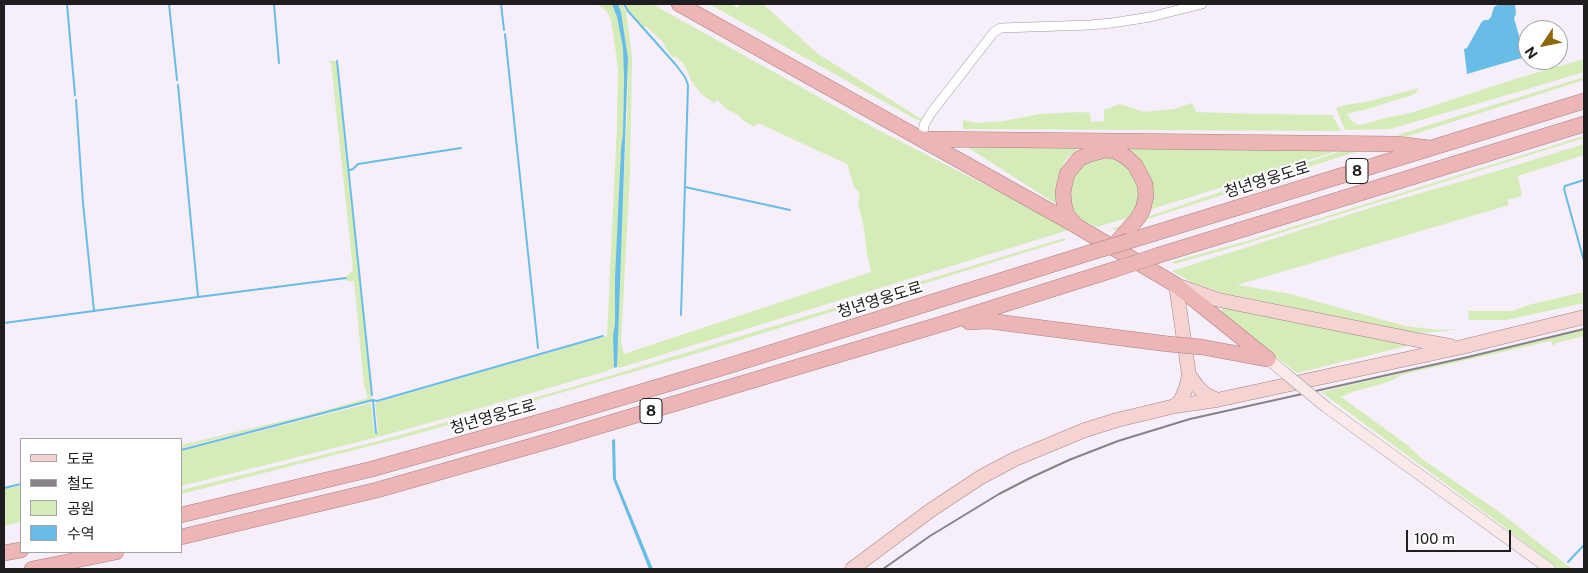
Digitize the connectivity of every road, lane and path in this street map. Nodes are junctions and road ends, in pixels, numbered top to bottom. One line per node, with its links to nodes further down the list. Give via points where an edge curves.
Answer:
1 (679, 4): 5 (highway)
2 (1202, 4): 5 (street, via 1112,23 1001,28 994,32 931,112 924,125)
3 (1584, 101): 6 (highway, 청년영웅도로 / 8)
4 (1584, 124): 11 (highway, 8, bridge)
5 (922, 139): 6 (highway, via 1397,144); 7 (highway)
6 (1430, 148): 8 (highway, 청년영웅도로 / 8)
7 (1075, 225): 8 (highway, via 1064,204 1067,174 1087,155 1105,150 1115,152 1135,165 1145,184 1146,196 1138,218); 9 (highway)
8 (1122, 241): 17 (highway, 청년영웅도로 / 8, bridge, via 550,419 372,469)
9 (1176, 285): 12 (main road, via 1219,300); 13 (highway); 14 (main road)
10 (1584, 317): 12 (main road)
11 (945, 323): 13 (highway, bridge, via 989,320 1202,347); 18 (highway, 8, via 377,490)
12 (1462, 347): 15 (main road)
13 (1268, 359): 24 (main road, bridge, via 1326,407)
14 (1189, 375): 15 (main road, via 1205,394); 16 (main road, via 1186,388)
15 (1217, 400): 16 (main road)
16 (1174, 406): 23 (main road, via 1085,430 1015,459 954,494)
17 (182, 515)
18 (182, 537)
19 (20, 550): 20 (highway)
20 (4, 553)
21 (111, 553): 22 (highway)
22 (32, 569)
23 (852, 569)
24 (1550, 569)

